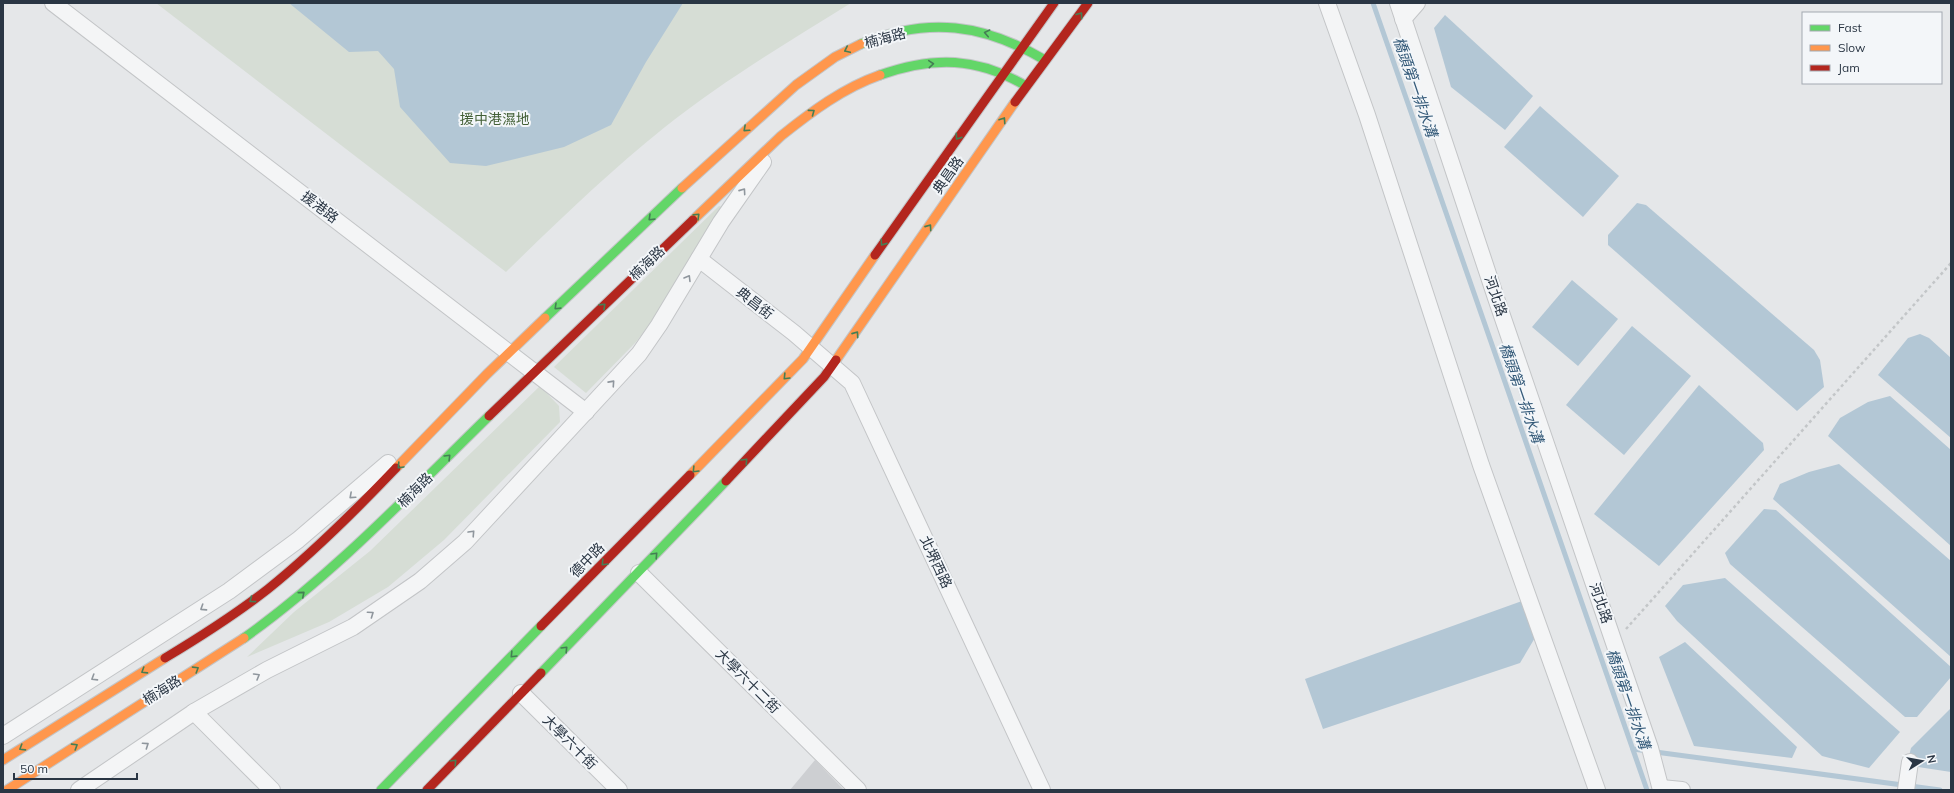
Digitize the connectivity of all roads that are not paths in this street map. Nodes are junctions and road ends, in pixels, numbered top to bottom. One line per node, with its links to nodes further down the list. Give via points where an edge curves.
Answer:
1 (53, 3): 15 (street, 援港路)
2 (1054, 3): 8 (street, 典昌路)
3 (1088, 3): 9 (street, 典昌路, one-way to 3)
4 (1327, 3): 36 (street, via 1367,114 1481,465)
5 (1398, 3): 7 (street, 河北路)
6 (1417, 3): 7 (street)
7 (1403, 19): 26 (street, 河北路, via 1615,642)
8 (1024, 46): 9 (street, 楠海路); 10 (street, 典昌路); 15 (street, 楠海路, one-way to 15, via 999,36 964,28 932,27 885,35 840,54 801,80 712,160)
9 (1045, 60): 11 (street, 典昌路)
10 (1003, 73): 11 (street, 楠海路); 12 (street, 楠海路, one-way to 10, via 844,91 890,71 926,64 956,62 979,65); 14 (street, 典昌路, one-way to 14)
11 (1026, 86): 16 (street, 典昌路, one-way to 11)
12 (781, 136): 13 (street, 楠海路, one-way to 12, via 721,222); 17 (street, 楠海路, one-way to 12)
13 (699, 259): 14 (street, 典昌街); 19 (street, 楠海路, one-way to 13, via 639,354)
14 (812, 348): 16 (street, 北堺西路); 31 (street, 德中路, one-way to 31)
15 (509, 352): 17 (street, 援港路); 18 (street, 楠海路)
16 (834, 366): 20 (street, one-way to 16); 35 (street, 北堺西路, via 852,383)
17 (534, 371): 19 (street, 援港路); 28 (street, 楠海路, one-way to 17, via 223,652 279,613 361,542)
18 (485, 376): 23 (street, 楠海路, one-way to 23, via 347,500 292,545 229,591); 24 (street, 楠海路, one-way to 24, via 392,474 280,580 226,620)
19 (586, 412): 22 (street, 楠海路, one-way to 19, via 267,670 353,627 420,581 465,542)
20 (639, 573): 21 (street, one-way to 20); 34 (street, 大學六十二街)
21 (521, 694): 32 (street, one-way to 21); 33 (street, 大學六十街)
22 (194, 712): 29 (street, 楠海路, one-way to 22); 30 (street)
23 (3, 736)
24 (3, 760)
25 (1910, 762): 27 (street)
26 (1660, 785): 37 (street)
27 (1906, 785)
28 (7, 790)
29 (79, 790)
30 (272, 790)
31 (381, 790)
32 (427, 790)
33 (619, 790)
34 (858, 790)
35 (1042, 790)
36 (1597, 790)
37 (1682, 790)

